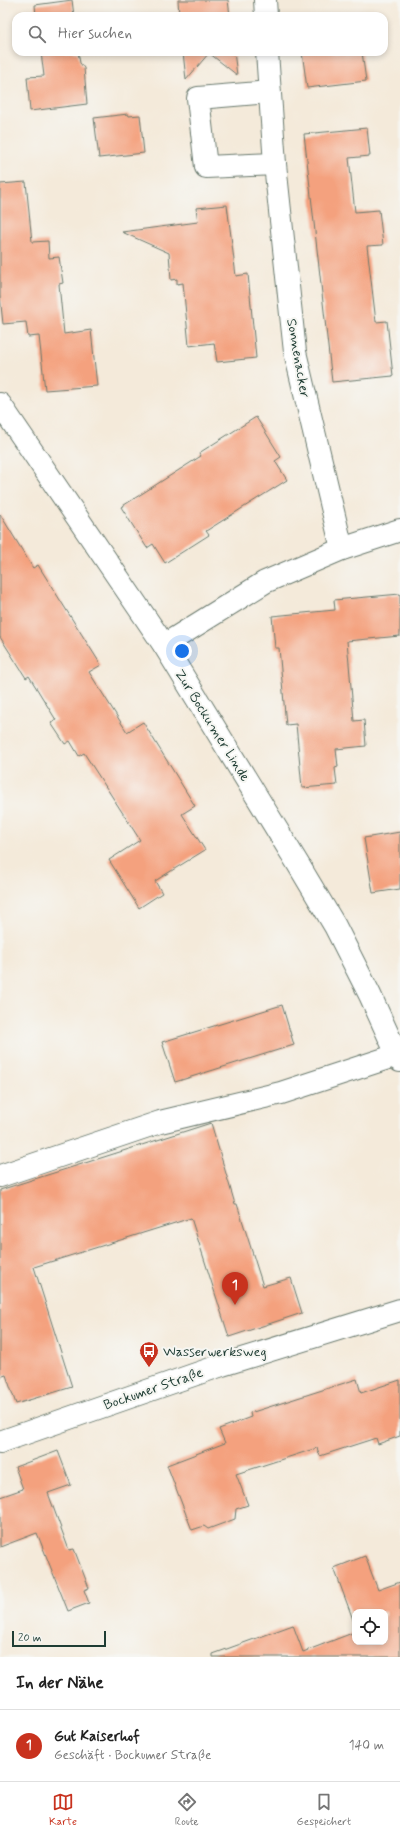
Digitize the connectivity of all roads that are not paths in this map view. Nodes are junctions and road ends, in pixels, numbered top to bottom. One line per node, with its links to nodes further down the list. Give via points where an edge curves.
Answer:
1 (265, 0): 2 (street)
2 (266, 12)
3 (267, 56): 4 (street, Sonnenacker)
4 (269, 92): 5 (street, Sonnenacker); 5 (street, via 198,98 206,168)
5 (275, 164): 8 (street, Sonnenacker, via 295,352)
6 (0, 404): 9 (street, Zur Bockumer Linde)
7 (400, 530): 8 (street)
8 (342, 549): 9 (street, via 265,582)
9 (164, 646): 10 (street, Zur Bockumer Linde, via 335,926)
10 (399, 1058): 11 (street, via 281,1094 160,1122)
11 (0, 1176)
12 (400, 1310): 13 (street, Bockumer Straße, via 222,1365)
13 (0, 1442)

